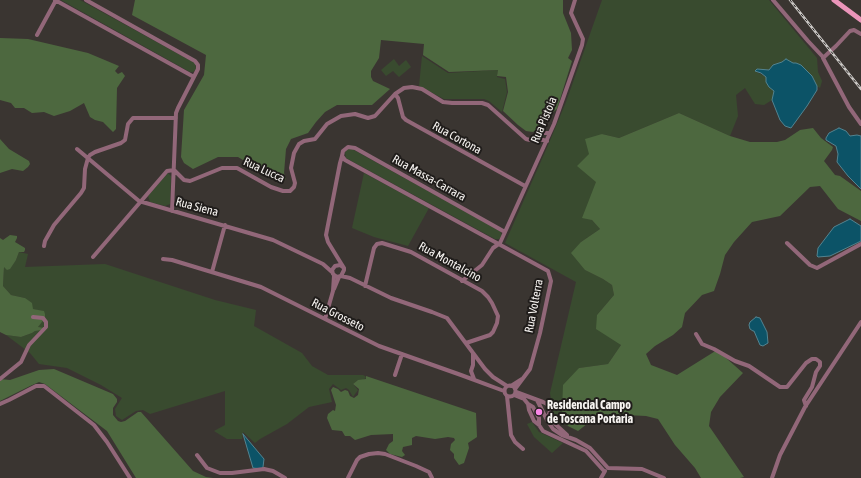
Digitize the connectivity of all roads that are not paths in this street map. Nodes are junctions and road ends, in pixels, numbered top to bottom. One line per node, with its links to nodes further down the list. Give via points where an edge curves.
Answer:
1 (56, 0): 8 (street); 10 (street)
2 (86, 0): 10 (street, via 195,61 198,69)
3 (575, 0): 14 (street, Rua Pistoia, via 571,13 583,39 582,45)
4 (773, 0): 9 (street)
5 (834, 0): 6 (main road)
6 (861, 20)
7 (861, 34): 9 (street, via 854,30 850,31)
8 (37, 35)
9 (824, 57): 13 (street)
10 (194, 77): 12 (street, via 178,108)
11 (395, 94): 15 (street, Rua Lucca, via 404,88 412,87 422,89 444,102 482,103 488,105 525,138); 21 (street, Rua Lucca, via 375,116 341,116 327,124 315,138 299,144 294,152 291,168 294,187 290,191 271,187 237,168 222,168 190,181 184,180); 23 (street, Rua Cortona, via 406,120)
12 (176, 118): 19 (street, via 133,118 128,124 125,140 121,144 95,152); 21 (street)
13 (861, 124)
14 (550, 133): 15 (street, via 539,134); 16 (street, Rua Pistoia)
15 (533, 140): 16 (street, Rua Lucca)
16 (547, 141): 23 (street, Rua Pistoia)
17 (77, 149): 19 (street, Rua Siena)
18 (343, 154): 20 (street); 22 (street, Rua Siena); 27 (street, Rua Massa-Carrara, via 348,147 355,148)
19 (88, 158): 24 (street, Rua Siena); 31 (street, via 84,188 54,225)
20 (347, 162): 22 (street); 29 (street, Rua Volterra)
21 (174, 170): 24 (street, via 164,173); 25 (street)
22 (339, 171): 32 (street, Rua Siena, via 326,235)
23 (525, 186): 27 (street, Rua Pistoia)
24 (139, 201): 25 (street, Rua Siena); 33 (street)
25 (172, 211): 26 (street, Rua Siena)
26 (225, 225): 35 (street, Rua Siena, via 273,240); 38 (street)
27 (505, 232): 29 (street, Rua Pistoia)
28 (787, 243): 30 (street, via 810,265 817,268)
29 (498, 244): 41 (street, Rua Pistoia, via 482,265); 55 (street, Rua Volterra, via 548,271 551,277 540,333)
30 (861, 244)
31 (44, 246)
32 (336, 256): 36 (street); 37 (street, Rua Siena)
33 (92, 257)
34 (163, 259): 38 (street, Rua Grosseto)
35 (323, 264): 36 (street, Rua Siena); 39 (street, Rua Siena)
36 (335, 266): 37 (street, Rua Siena, via 340,265); 39 (street)
37 (344, 269): 39 (street, via 343,274); 40 (street, Rua Siena)
38 (212, 272): 44 (street, Rua Grosseto, via 261,287)
39 (337, 275): 40 (street, Rua Siena); 44 (street)
40 (350, 278): 42 (street, Rua Siena)
41 (462, 281): 42 (street, Rua Montalcino, via 411,252 382,243 374,248); 47 (street, Rua Montalcino, via 488,297 498,319 490,335)
42 (365, 286): 47 (street, Rua Siena, via 391,298 442,315 450,321)
43 (33, 317): 57 (street, via 43,318 46,327 29,345 21,362)
44 (325, 320): 49 (street, Rua Grosseto)
45 (861, 322): 64 (street)
46 (696, 334): 64 (street, via 702,344 749,366 780,388 787,387 806,363 816,359 820,366 804,400)
47 (466, 343): 48 (street, Rua Siena)
48 (472, 352): 50 (street, Rua Siena); 51 (street)
49 (402, 354): 53 (street); 54 (street, Rua Grosseto)
50 (481, 364): 51 (street); 56 (street, Rua Siena)
51 (473, 365): 52 (street)
52 (471, 371): 54 (street); 58 (street)
53 (395, 375)
54 (462, 375): 58 (street, Rua Grosseto)
55 (526, 376): 60 (street); 62 (street, Rua Volterra)
56 (493, 377): 59 (street); 60 (street, Rua Siena)
57 (0, 379)
58 (474, 380): 59 (street, Rua Grosseto)
59 (488, 385): 61 (street, Rua Grosseto)
60 (509, 386): 61 (street); 62 (street, Rua Siena)
61 (504, 391): 62 (street)
62 (513, 394): 65 (street, via 537,400); 66 (street, via 524,399 531,416); 69 (street, via 509,408 511,435)
63 (0, 404): 74 (street, via 36,386 44,386 94,425)
64 (806, 406): 80 (street, via 780,455)
65 (548, 418): 66 (street); 67 (street, via 550,426 556,432)
66 (539, 425): 67 (street, via 548,433)
67 (575, 442): 68 (street); 70 (street)
68 (590, 448): 70 (street); 72 (street)
69 (523, 449)
70 (586, 451): 73 (street)
71 (197, 455): 75 (street, via 206,468 220,473 264,469)
72 (608, 468): 73 (street); 79 (street, via 642,469)
73 (604, 471): 78 (street)
74 (130, 478)
75 (285, 478)
76 (348, 478): 77 (street, via 360,457 378,453 429,472)
77 (432, 478)
78 (601, 478)
79 (664, 478)
80 (772, 478)

